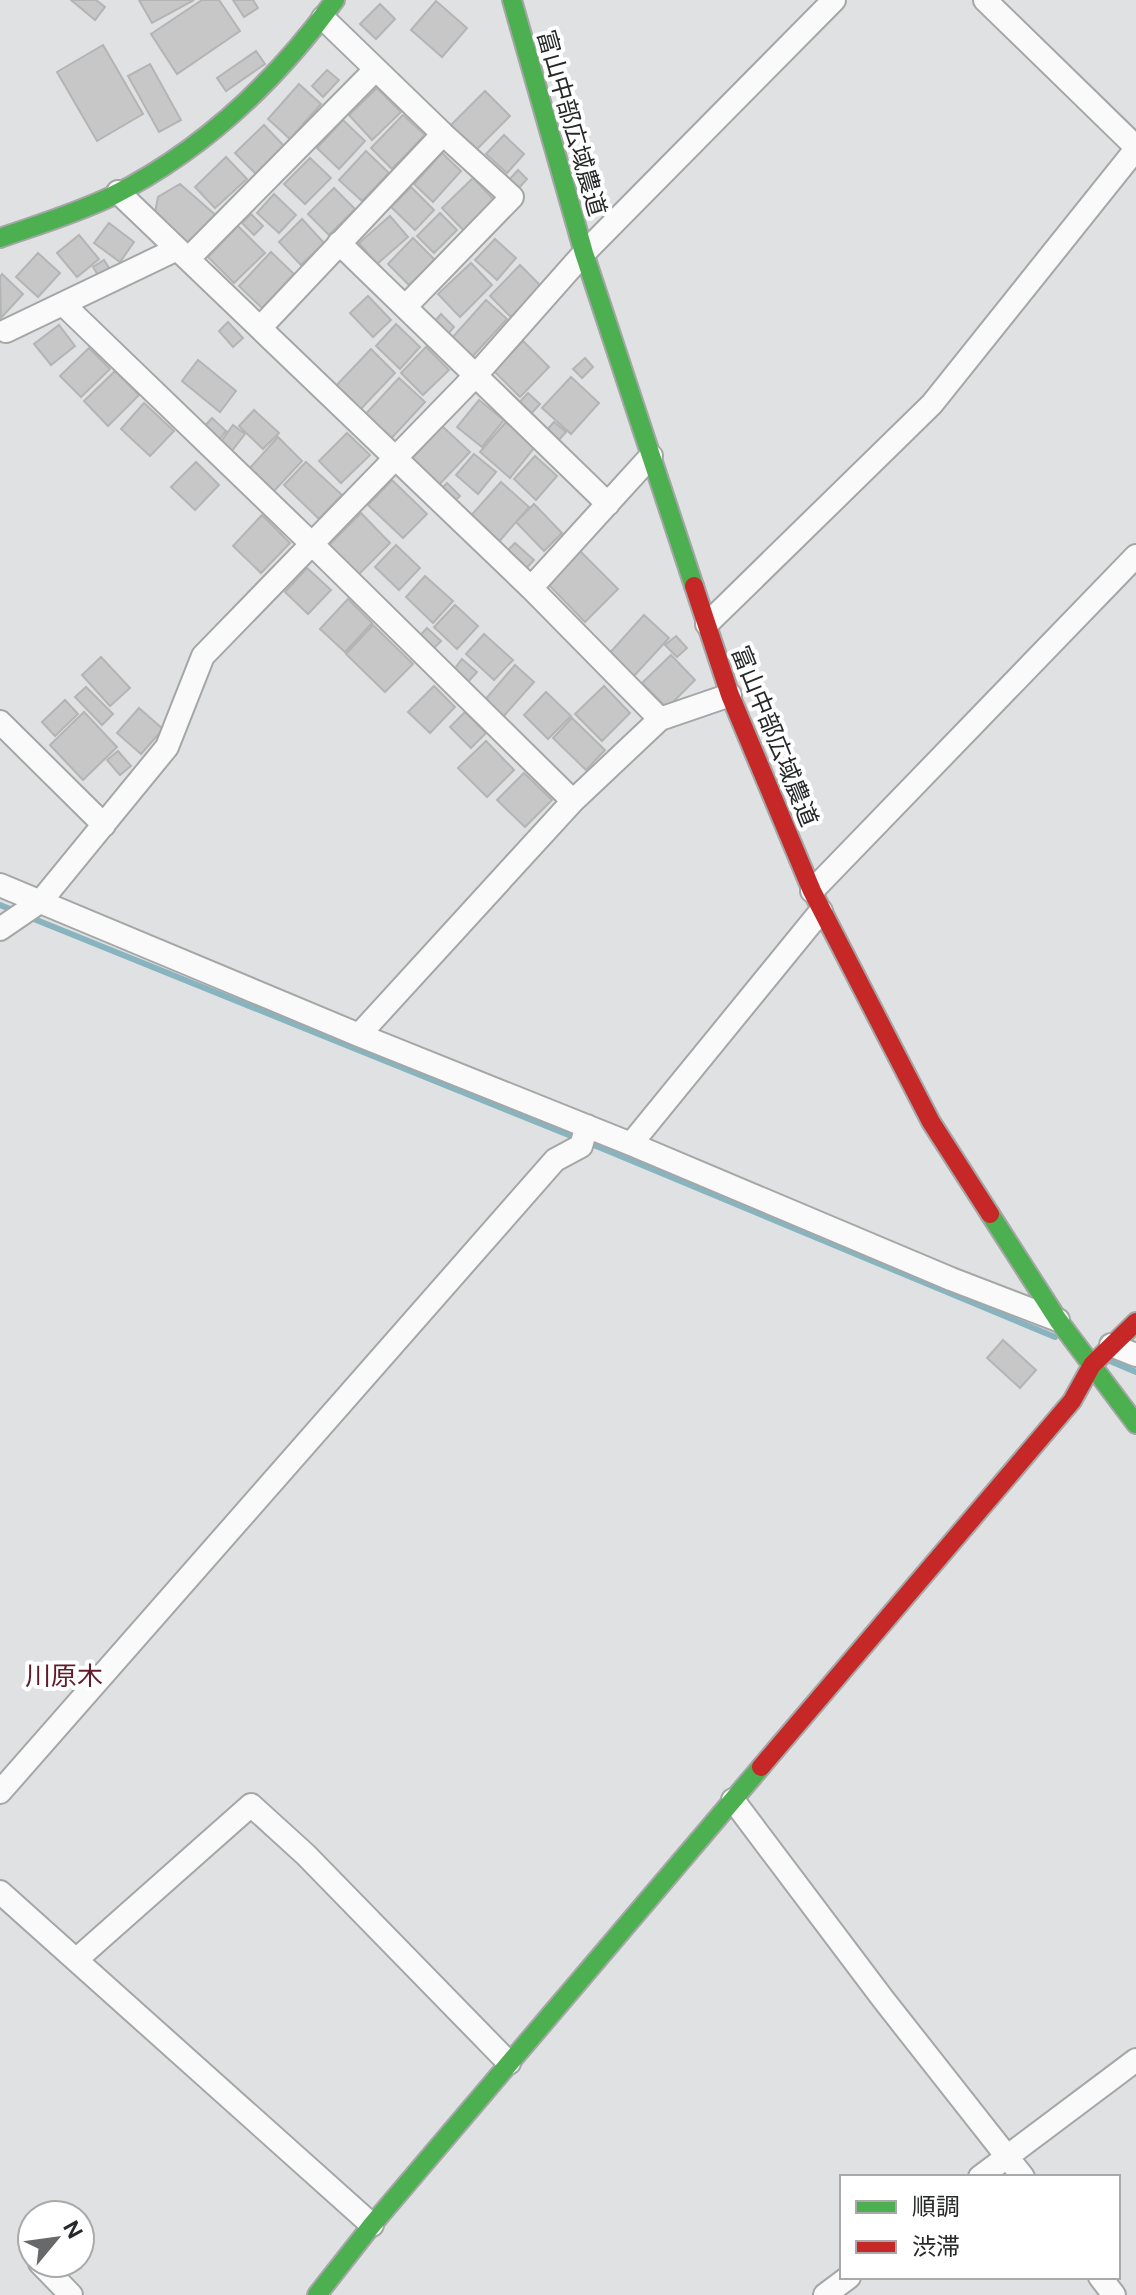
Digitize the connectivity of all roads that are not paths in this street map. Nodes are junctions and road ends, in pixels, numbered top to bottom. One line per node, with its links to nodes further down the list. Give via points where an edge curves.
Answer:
1 (512, 0): 11 (street, 富山中部広域農道)
2 (834, 0): 11 (street)
3 (985, 0): 7 (street)
4 (329, 9): 5 (street); 8 (street, via 245,106 169,163)
5 (375, 70): 6 (street); 12 (street)
6 (443, 134): 10 (street); 14 (street, via 512,197)
7 (1136, 148): 24 (street, via 932,404)
8 (118, 192): 9 (street); 12 (street)
9 (0, 238)
10 (339, 243): 14 (street); 15 (street)
11 (584, 253): 17 (street); 18 (street, 富山中部広域農道)
12 (182, 254): 13 (street); 15 (street)
13 (63, 304): 16 (street); 21 (street)
14 (405, 307): 17 (street)
15 (260, 328): 19 (street)
16 (6, 331)
17 (476, 375): 19 (street); 20 (street)
18 (651, 456): 20 (street); 24 (street, 富山中部広域農道)
19 (395, 460): 21 (street); 23 (street)
20 (608, 504): 23 (street)
21 (311, 543): 28 (street); 29 (street, via 203,656 167,747)
22 (1136, 556): 32 (street)
23 (531, 588): 26 (street)
24 (707, 624): 25 (street, 富山中部広域農道)
25 (730, 695): 26 (street); 32 (street, 富山中部広域農道)
26 (660, 719): 28 (street)
27 (0, 722): 29 (street)
28 (573, 801): 34 (street)
29 (104, 825): 31 (street)
30 (0, 885): 31 (street)
31 (41, 901): 33 (street); 34 (street)
32 (816, 901): 36 (street); 37 (street, 富山中部広域農道, via 931,1122)
33 (0, 929)
34 (359, 1035): 35 (street)
35 (587, 1126): 36 (street); 43 (street, via 581,1146 555,1160)
36 (631, 1144): 37 (street)
37 (1058, 1320): 41 (street, 富山中部広域農道)
38 (1136, 1322): 39 (street)
39 (1111, 1345): 40 (street); 41 (street)
40 (1136, 1355)
41 (1092, 1365): 42 (street, 富山中部広域農道); 44 (street, via 1072,1401)
42 (1136, 1424)
43 (0, 1792)
44 (733, 1800): 48 (street); 49 (street)
45 (0, 1892): 46 (street)
46 (76, 1960): 48 (street, via 251,1805); 52 (street)
47 (1136, 2060): 49 (street)
48 (509, 2063): 52 (street)
49 (1007, 2157): 50 (street); 51 (street)
50 (983, 2175)
51 (1021, 2175)
52 (372, 2225): 57 (street)
53 (56, 2279): 56 (street)
54 (846, 2279): 58 (street)
55 (1102, 2279): 59 (street)
56 (71, 2295)
57 (317, 2295)
58 (825, 2295)
59 (1114, 2295)

